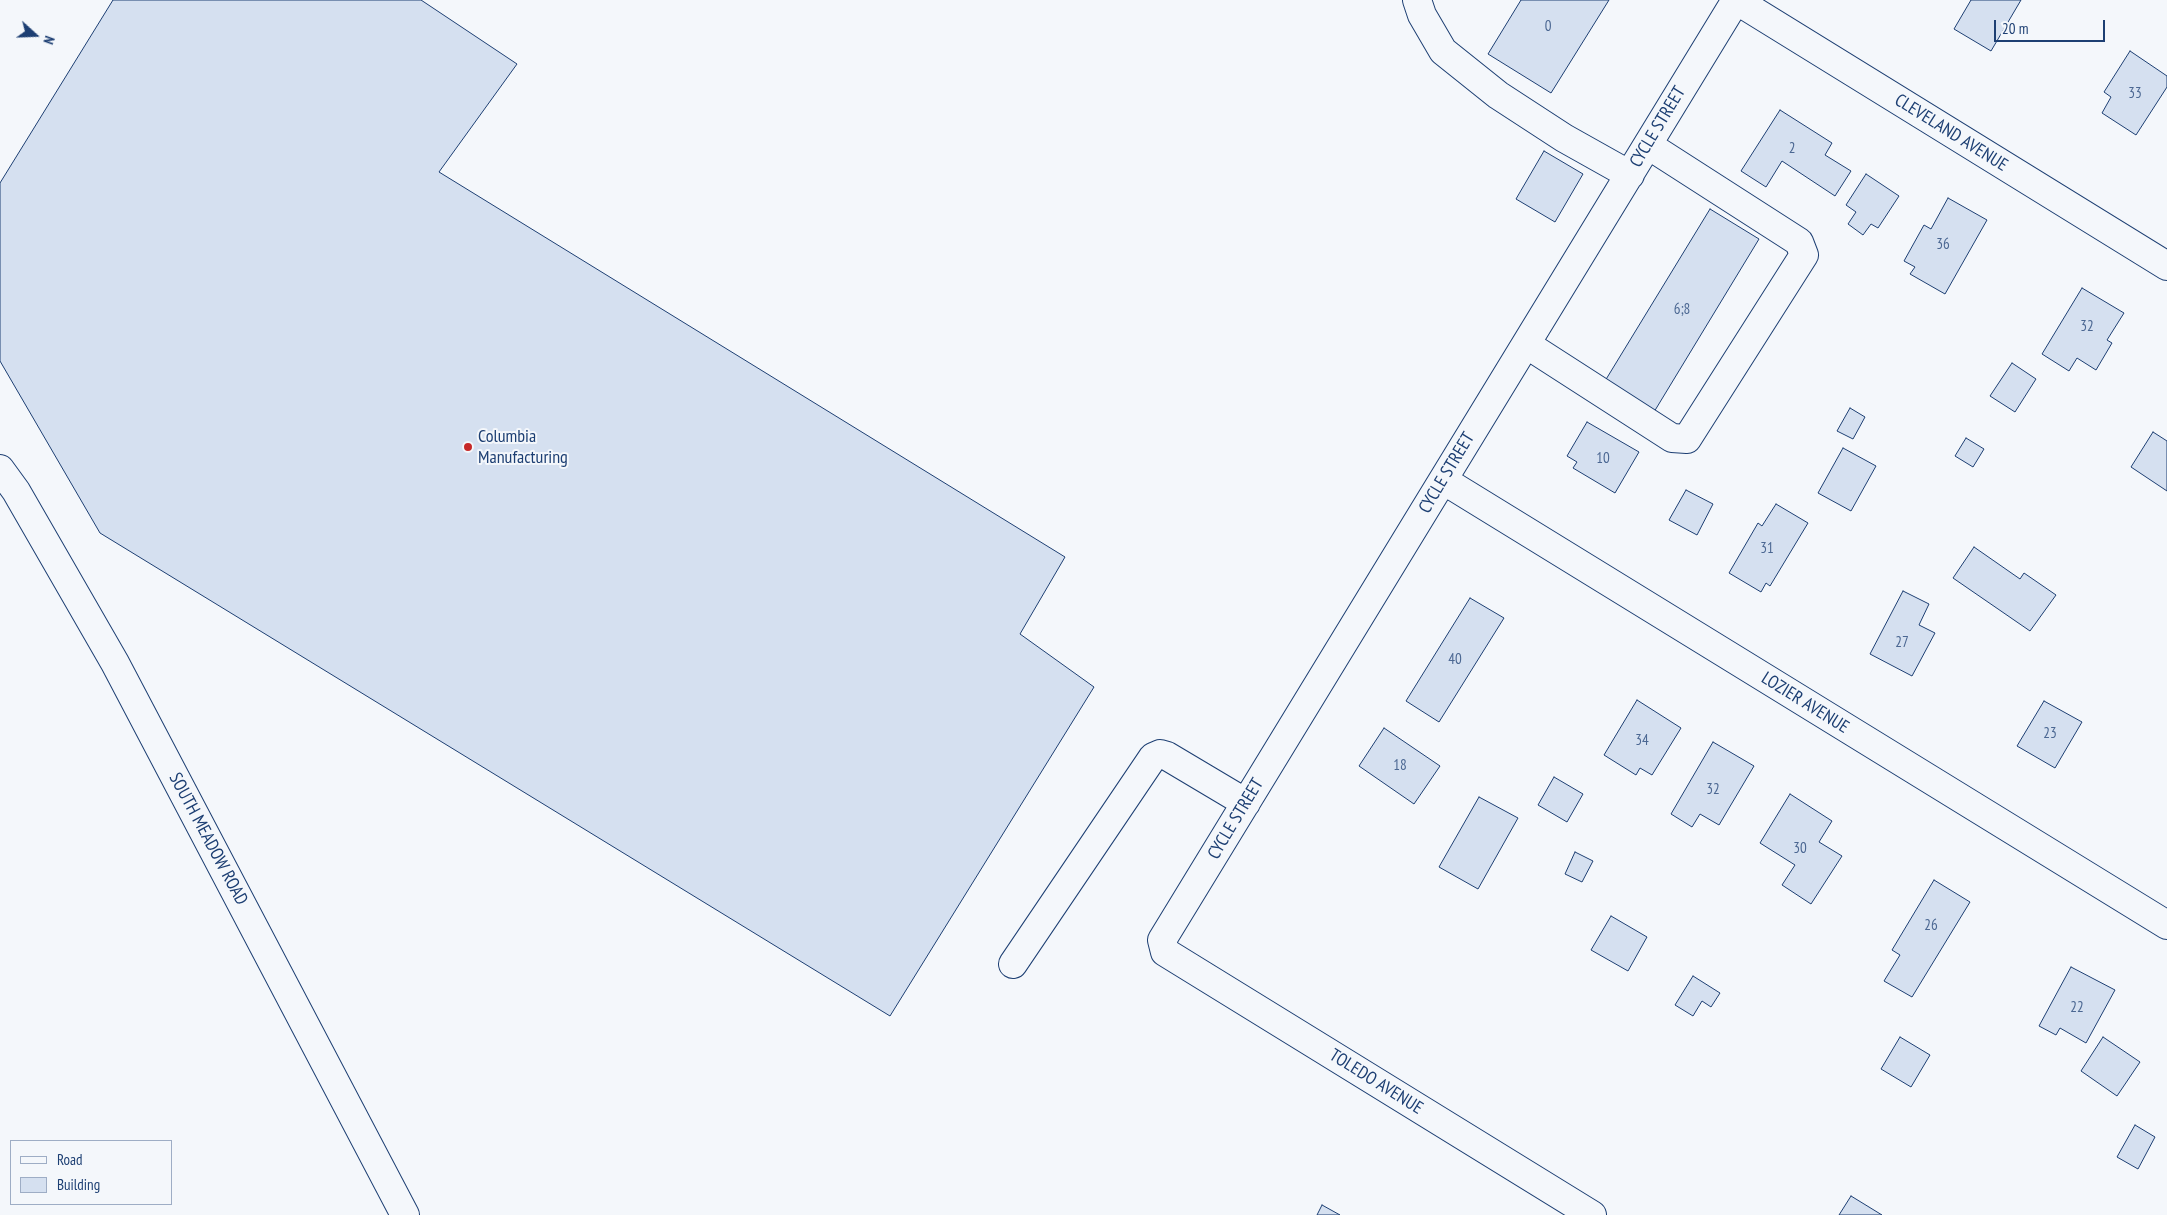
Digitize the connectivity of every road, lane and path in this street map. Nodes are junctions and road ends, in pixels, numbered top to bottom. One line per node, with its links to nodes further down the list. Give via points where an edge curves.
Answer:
1 (1417, 0): 4 (street, via 1443,51 1564,138)
2 (1736, 0): 3 (street, CYCLE STREET); 5 (street, CLEVELAND AVENUE)
3 (1648, 144): 4 (street, CYCLE STREET); 6 (street, via 1800,242 1804,255 1687,438 1672,438)
4 (1630, 175): 6 (street, CYCLE STREET)
5 (2167, 266)
6 (1526, 344): 8 (street, CYCLE STREET)
7 (0, 469): 13 (street, SOUTH MEADOW ROAD, via 16,491 115,663)
8 (1443, 480): 9 (street, CYCLE STREET); 10 (street, LOZIER AVENUE)
9 (1246, 803): 11 (street, CYCLE STREET, via 1162,940); 12 (street, via 1166,756 1154,757)
10 (2167, 925)
11 (1162, 947): 14 (street, TOLEDO AVENUE, via 1165,952)
12 (1012, 964)
13 (405, 1215)
14 (1592, 1215)

